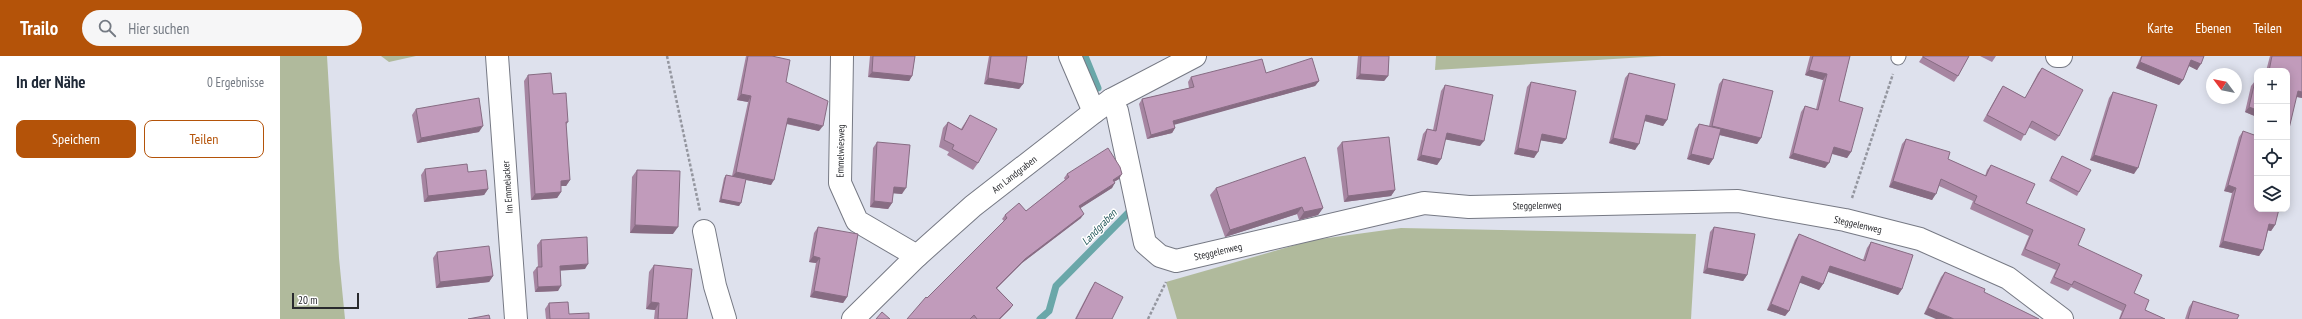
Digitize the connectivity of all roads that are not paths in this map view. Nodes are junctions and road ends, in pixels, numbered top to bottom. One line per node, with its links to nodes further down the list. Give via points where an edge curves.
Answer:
1 (498, 56): 10 (street, Im Emmelacker)
2 (842, 56): 9 (street, Emmelwiesweg, via 840,183 857,221)
3 (1070, 56): 7 (street)
4 (1195, 56): 7 (street, Am Landgraben)
5 (2057, 56): 6 (street)
6 (2061, 56)
7 (1102, 106): 9 (street, Am Landgraben, via 973,206); 13 (street, Steggelenweg, via 1117,111 1145,244 1160,256 1176,261 1424,203 1469,207 1738,201 1845,220 1920,239 2002,275)
8 (704, 231): 11 (street, via 715,286)
9 (917, 256): 12 (street, Am Landgraben)
10 (516, 319)
11 (725, 319)
12 (852, 319)
13 (2062, 319)

